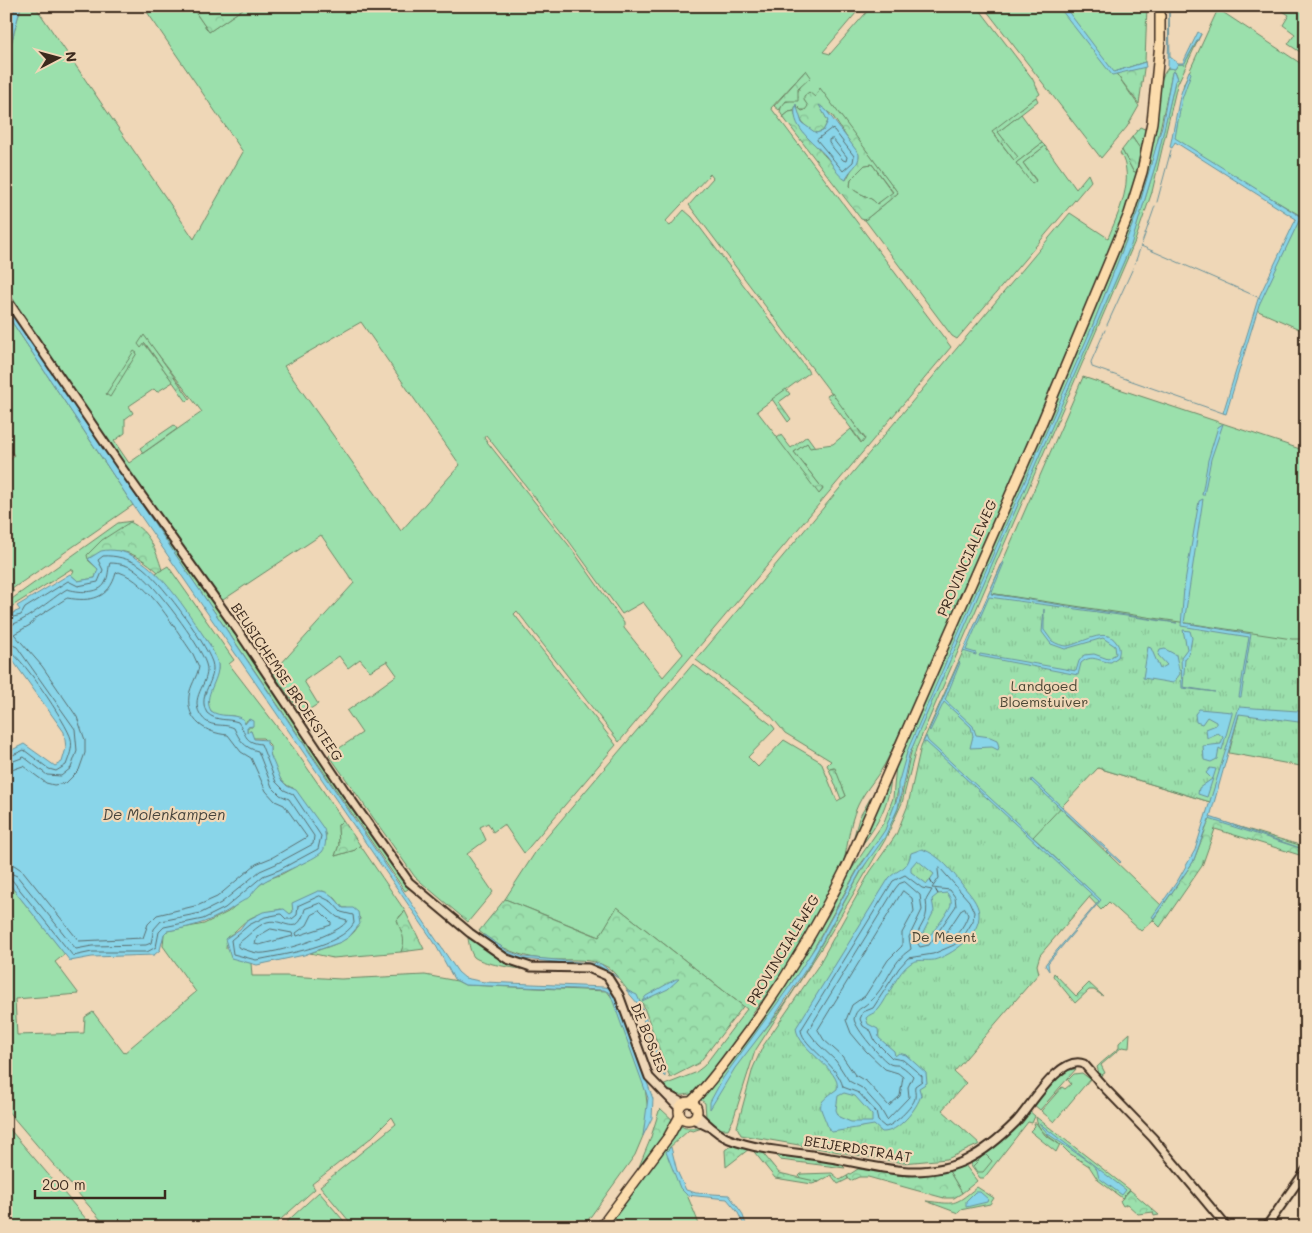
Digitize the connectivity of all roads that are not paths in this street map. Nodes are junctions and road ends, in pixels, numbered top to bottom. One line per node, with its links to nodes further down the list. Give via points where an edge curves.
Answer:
1 (1160, 6): 4 (highway, PROVINCIALEWEG, via 1157,89 1142,172 1129,214 1043,420 826,909 784,980)
2 (6, 298): 3 (street, BEUSICHEMSE BROEKSTEEG, via 409,882 507,959 532,967 596,969)
3 (615, 987): 4 (street, DE BOSJES, via 649,1077)
4 (688, 1111): 6 (highway, PROVINCIALEWEG); 7 (street, BEIJERDSTRAAT, via 728,1139 902,1170 928,1170 952,1166 982,1151 1017,1121 1061,1072 1076,1067 1088,1072 1153,1138)
5 (1306, 1170): 8 (street)
6 (601, 1227)
7 (1227, 1227)
8 (1266, 1227)

